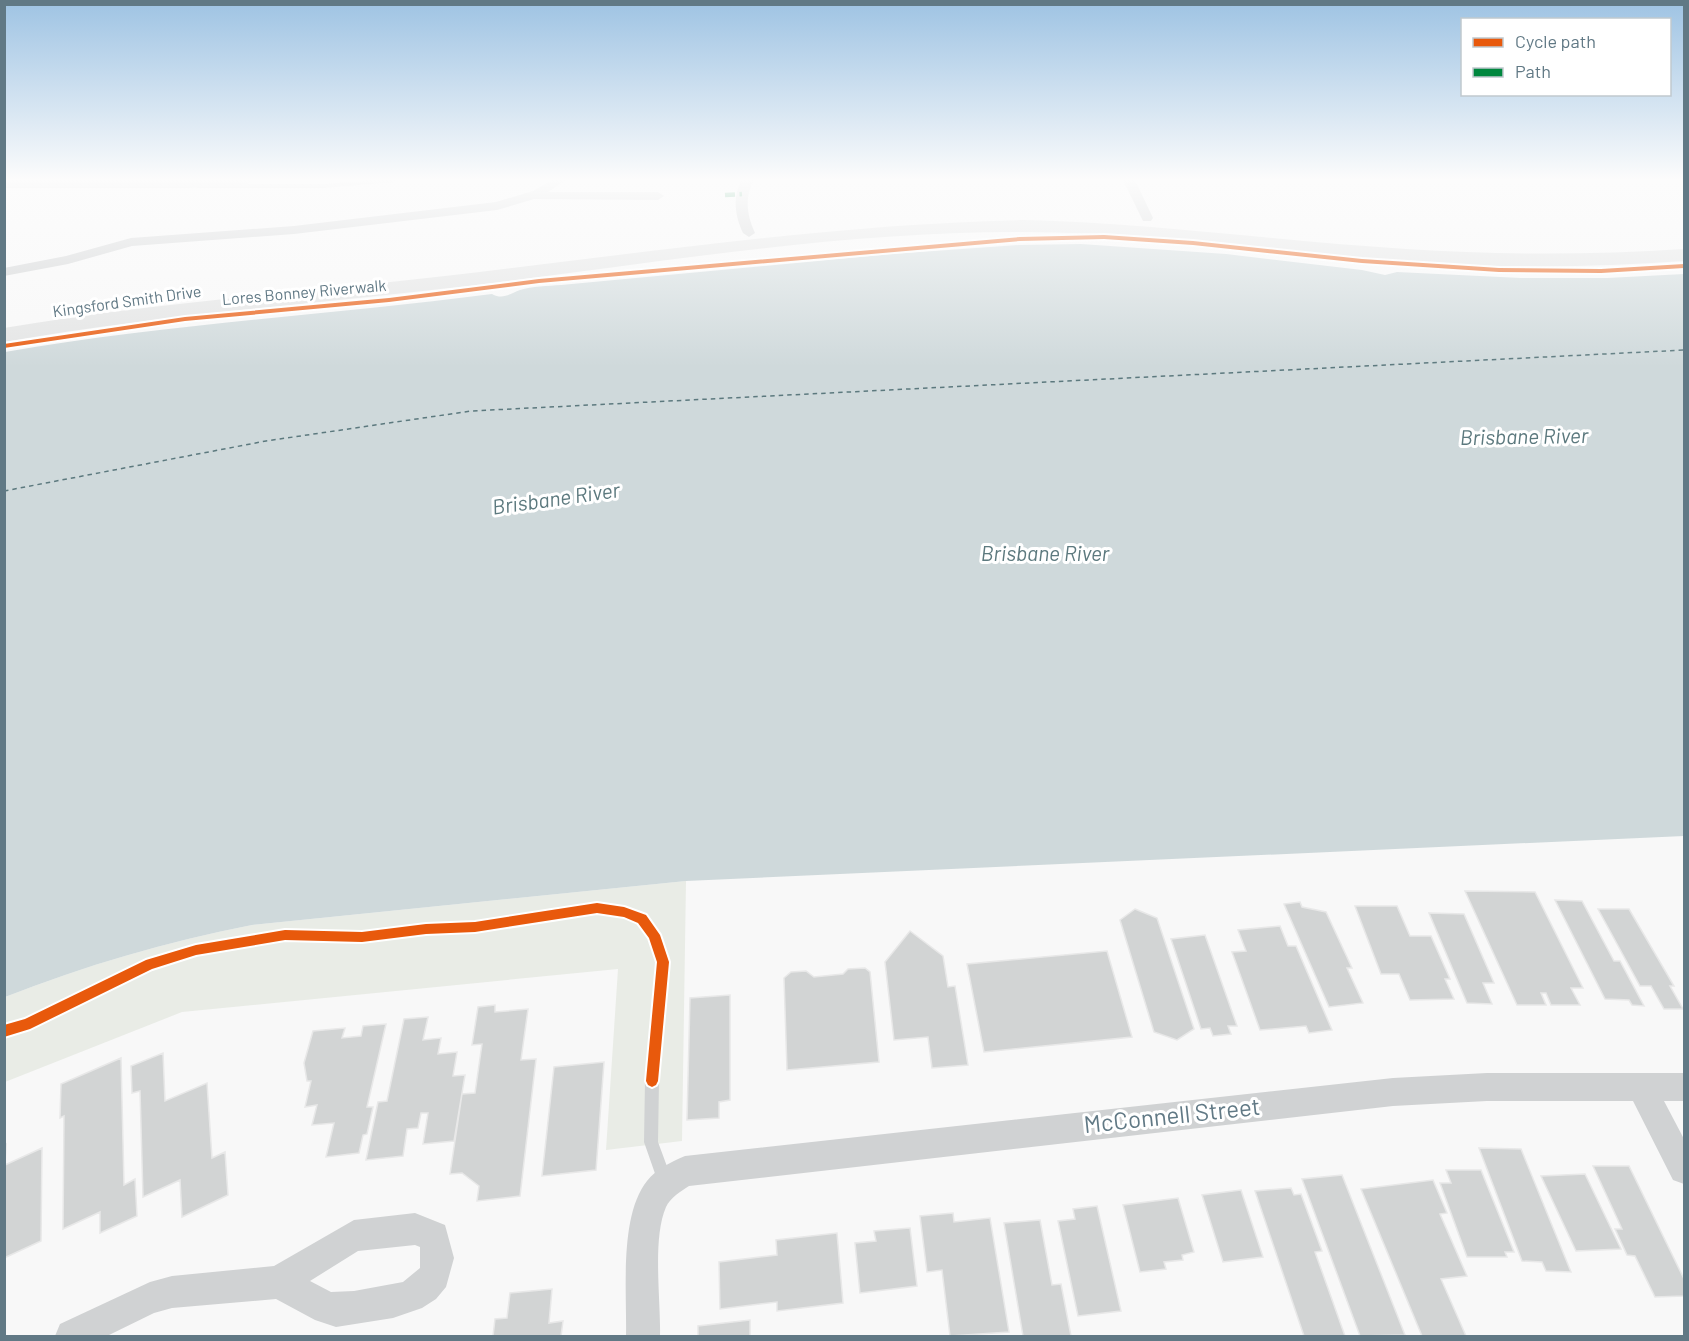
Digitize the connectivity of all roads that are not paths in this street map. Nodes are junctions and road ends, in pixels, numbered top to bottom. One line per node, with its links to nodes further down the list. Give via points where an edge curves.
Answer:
1 (129, 243): 8 (street)
2 (666, 243): 9 (highway, Kingsford Smith Drive, via 413,272 152,296)
3 (773, 243): 10 (highway, Kingsford Smith Drive, via 370,291 170,309)
4 (1270, 243): 7 (highway, Kingsford Smith Drive, via 1475,260 1584,261)
5 (1417, 243): 6 (highway, Kingsford Smith Drive, via 1572,246)
6 (1636, 243)
7 (1684, 255)
8 (4, 272)
9 (4, 320)
10 (4, 335)
11 (652, 1081): 15 (lane, via 651,1142)
12 (1641, 1087): 13 (street, McConnell Street); 14 (street); 15 (street, McConnell Street, via 1487,1087 1393,1092 706,1167 685,1171)
13 (1684, 1087)
14 (1684, 1169)
15 (665, 1183): 18 (street, via 652,1201 647,1224)
16 (278, 1282): 17 (street, via 172,1292 150,1298)
17 (72, 1336)
18 (643, 1336)

